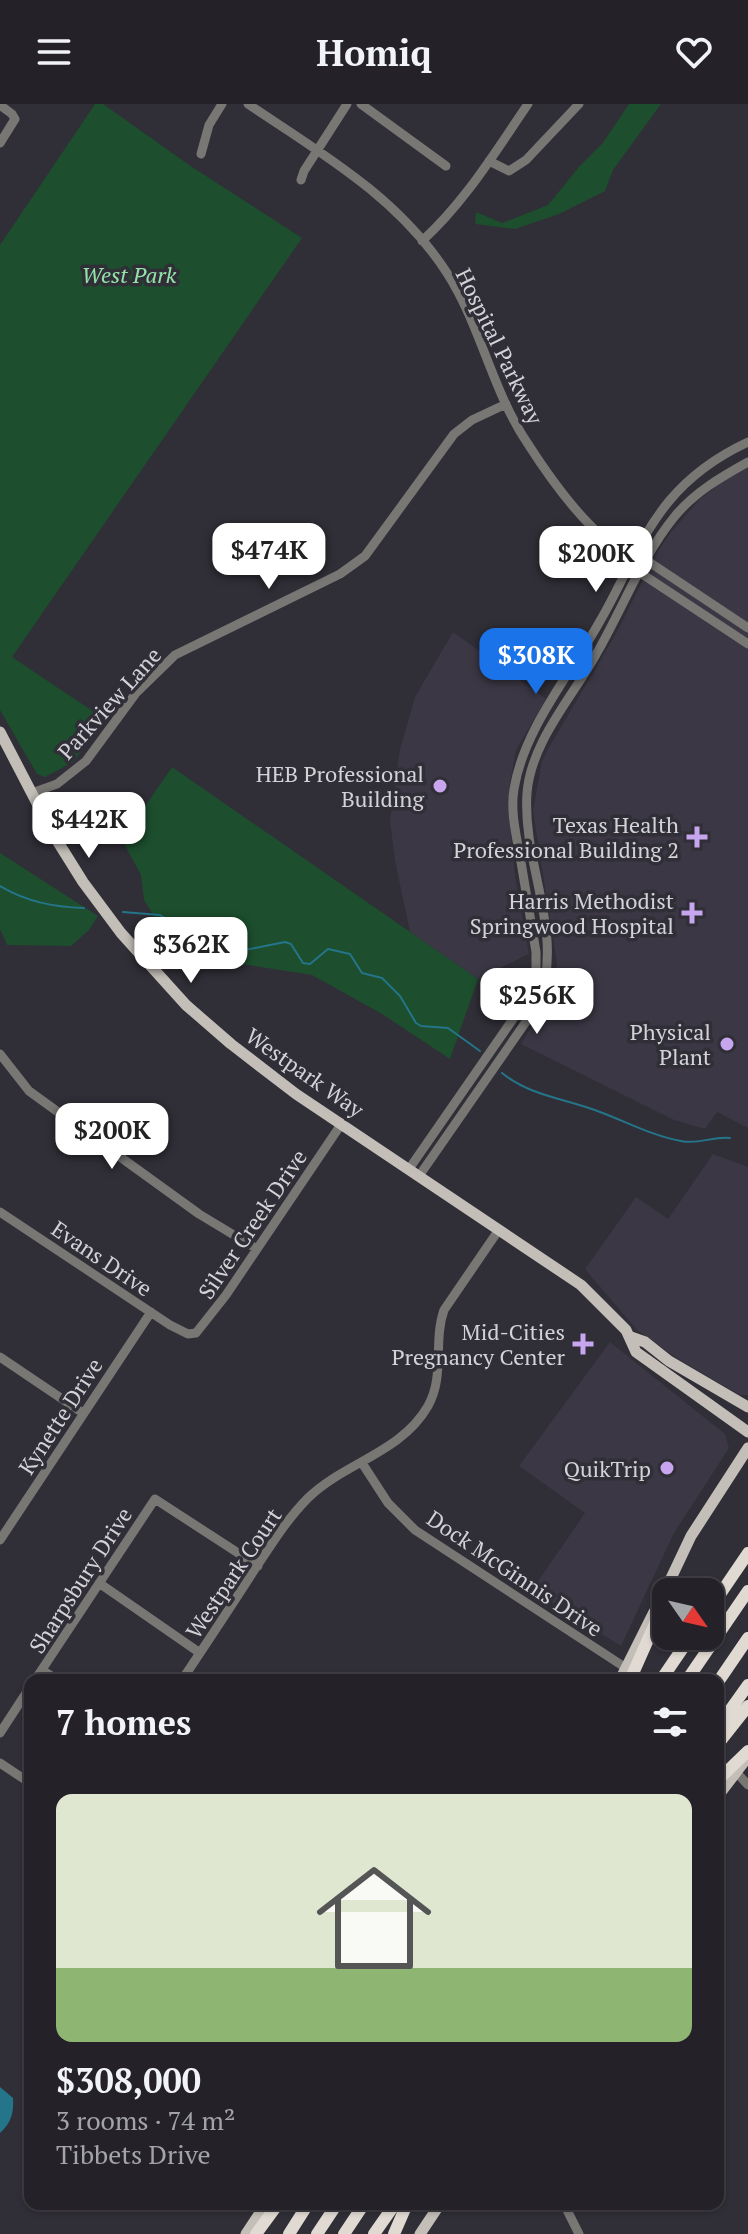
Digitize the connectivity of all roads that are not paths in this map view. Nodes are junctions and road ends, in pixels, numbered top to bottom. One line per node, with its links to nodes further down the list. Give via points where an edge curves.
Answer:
1 (222, 104): 10 (street)
2 (248, 104): 9 (street, Hospital Parkway)
3 (347, 104): 9 (street)
4 (361, 104): 12 (street)
5 (528, 104): 11 (street)
6 (579, 104): 11 (street, via 509,171)
7 (0, 105): 8 (street, via 15,119)
8 (0, 143)
9 (317, 150): 13 (street); 14 (street, Hospital Parkway, via 396,210)
10 (201, 154)
11 (489, 161): 14 (street)
12 (446, 166)
13 (301, 180)
14 (422, 241): 15 (street, Hospital Parkway, via 465,306)
15 (506, 404): 20 (street, Hospital Parkway, via 526,441 578,511); 30 (street, Parkview Lane, via 454,434 365,556 340,574 175,655 136,693 86,761 57,784)
16 (748, 442): 18 (street)
17 (748, 462): 19 (street)
18 (707, 466): 19 (street); 20 (street, via 668,502)
19 (718, 478): 21 (street, via 677,514)
20 (631, 558): 21 (street); 22 (street, Hospital Parkway); 25 (street)
21 (646, 560): 22 (street); 23 (street)
22 (639, 572): 24 (street, Hospital Parkway); 26 (street)
23 (748, 628)
24 (748, 644)
25 (571, 672): 26 (street); 28 (street, via 531,738)
26 (581, 678): 29 (street)
27 (0, 732): 30 (main road, Westpark Way)
28 (518, 772): 29 (street); 32 (street)
29 (530, 779): 31 (street)
30 (32, 793): 37 (main road, Westpark Way, via 91,895 186,1005 296,1094)
31 (529, 825): 32 (street); 33 (street)
32 (515, 828): 34 (street)
33 (546, 932): 34 (street); 35 (street, via 545,984 539,1003)
34 (533, 935): 35 (street, via 536,972)
35 (523, 1016): 38 (street); 39 (street)
36 (0, 1054): 42 (street, via 29,1091 199,1214)
37 (342, 1123): 38 (main road, Westpark Way); 42 (street, Silver Creek Drive)
38 (409, 1169): 39 (main road, Westpark Way)
39 (419, 1176): 41 (main road, Westpark Way)
40 (0, 1212): 43 (street, Evans Drive)
41 (498, 1231): 45 (main road, Westpark Way, via 581,1285); 51 (street, Westpark Court, via 444,1310 438,1378 428,1406 399,1441)
42 (257, 1249): 44 (street, Silver Creek Drive, via 201,1329)
43 (151, 1312): 44 (street, Evans Drive); 48 (street, Kynette Drive)
44 (185, 1333)
45 (631, 1337): 47 (main road, Westpark Way); 49 (main road, Westpark Way, via 636,1352)
46 (0, 1357): 48 (street)
47 (748, 1407)
48 (83, 1413): 54 (street, Kynette Drive)
49 (748, 1432)
50 (748, 1448): 53 (main road)
51 (362, 1463): 56 (street, Westpark Court, via 309,1497); 69 (street, Dock McGinnis Drive, via 388,1503 415,1530)
52 (748, 1465): 53 (main road)
53 (734, 1467): 57 (main road)
54 (0, 1540)
55 (748, 1553): 59 (highway)
56 (258, 1566): 58 (street, Sharpsbury Drive, via 155,1499); 64 (street, Westpark Court)
57 (671, 1578)
58 (99, 1583): 64 (street); 65 (street, Sharpsbury Drive)
59 (724, 1588)
60 (748, 1591): 71 (highway)
61 (652, 1630): 69 (highway)
62 (748, 1638): 72 (highway)
63 (681, 1650): 70 (highway)
64 (200, 1653): 68 (street, Westpark Court)
65 (42, 1670): 66 (street, Sharpsbury Drive); 67 (street)
66 (39, 1674)
67 (48, 1674)
68 (186, 1674)
69 (628, 1674)
70 (665, 1674)
71 (691, 1674)
72 (723, 1674)
73 (748, 1685): 76 (highway)
74 (24, 1696): 77 (street)
75 (748, 1706): 78 (highway)
76 (724, 1719)
77 (0, 1733)
78 (724, 1736)
79 (748, 1751): 83 (highway)
80 (748, 1757): 82 (main road)
81 (0, 1763): 84 (street)
82 (736, 1772): 85 (street); 86 (main road)
83 (724, 1774)
84 (24, 1779)
85 (748, 1785)
86 (724, 1788)
87 (262, 2210): 96 (main road)
88 (274, 2210): 97 (highway)
89 (304, 2210): 98 (highway)
90 (333, 2210): 99 (highway)
91 (360, 2210): 100 (highway)
92 (391, 2210): 101 (highway)
93 (404, 2210): 102 (highway)
94 (436, 2210): 103 (main road)
95 (567, 2210): 104 (street)
96 (246, 2234)
97 (256, 2234)
98 (289, 2234)
99 (317, 2234)
100 (344, 2234)
101 (374, 2234)
102 (394, 2234)
103 (420, 2234)
104 (579, 2234)

